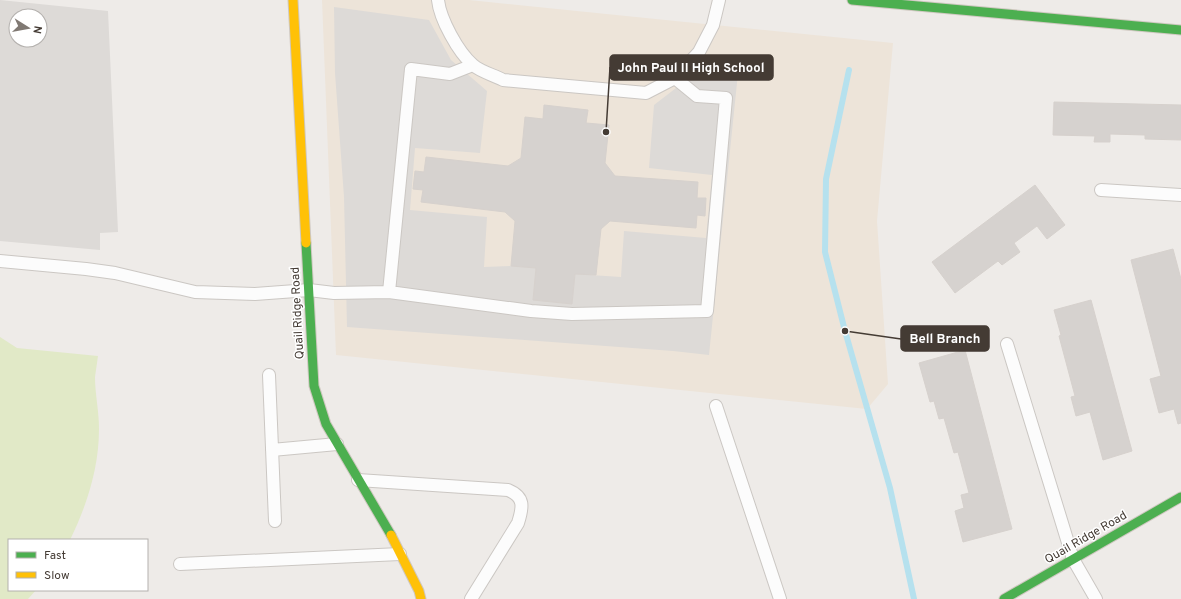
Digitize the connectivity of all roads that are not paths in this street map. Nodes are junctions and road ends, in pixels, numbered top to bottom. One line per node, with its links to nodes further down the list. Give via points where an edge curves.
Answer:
1 (293, 0): 11 (street, Quail Ridge Road)
2 (438, 0): 6 (lane, via 447,29)
3 (719, 0): 7 (lane, via 713,25 699,52)
4 (852, 0): 5 (street)
5 (1181, 30)
6 (473, 65): 7 (lane, via 504,80 646,94); 12 (lane, via 450,74 411,69)
7 (675, 78): 12 (lane, via 697,96 726,98 706,311 572,314)
8 (1101, 190): 9 (lane)
9 (1181, 195)
10 (0, 261): 11 (lane, via 115,273 195,292 255,294)
11 (309, 290): 12 (lane, via 334,293); 16 (street, Quail Ridge Road, via 314,386 326,424)
12 (389, 292)
13 (1007, 344): 22 (lane)
14 (269, 375): 17 (lane)
15 (716, 406): 26 (lane)
16 (337, 444): 17 (lane); 18 (street, Quail Ridge Road)
17 (272, 450): 20 (lane)
18 (358, 480): 21 (street, Quail Ridge Road); 25 (lane, via 508,490 517,493 522,510 518,523)
19 (1181, 497): 22 (street, Quail Ridge Road)
20 (275, 521)
21 (400, 554): 23 (lane); 24 (street, Quail Ridge Road)
22 (1073, 559): 27 (street, Quail Ridge Road); 28 (lane)
23 (180, 564)
24 (421, 599)
25 (471, 599)
26 (780, 599)
27 (1004, 599)
28 (1096, 599)

